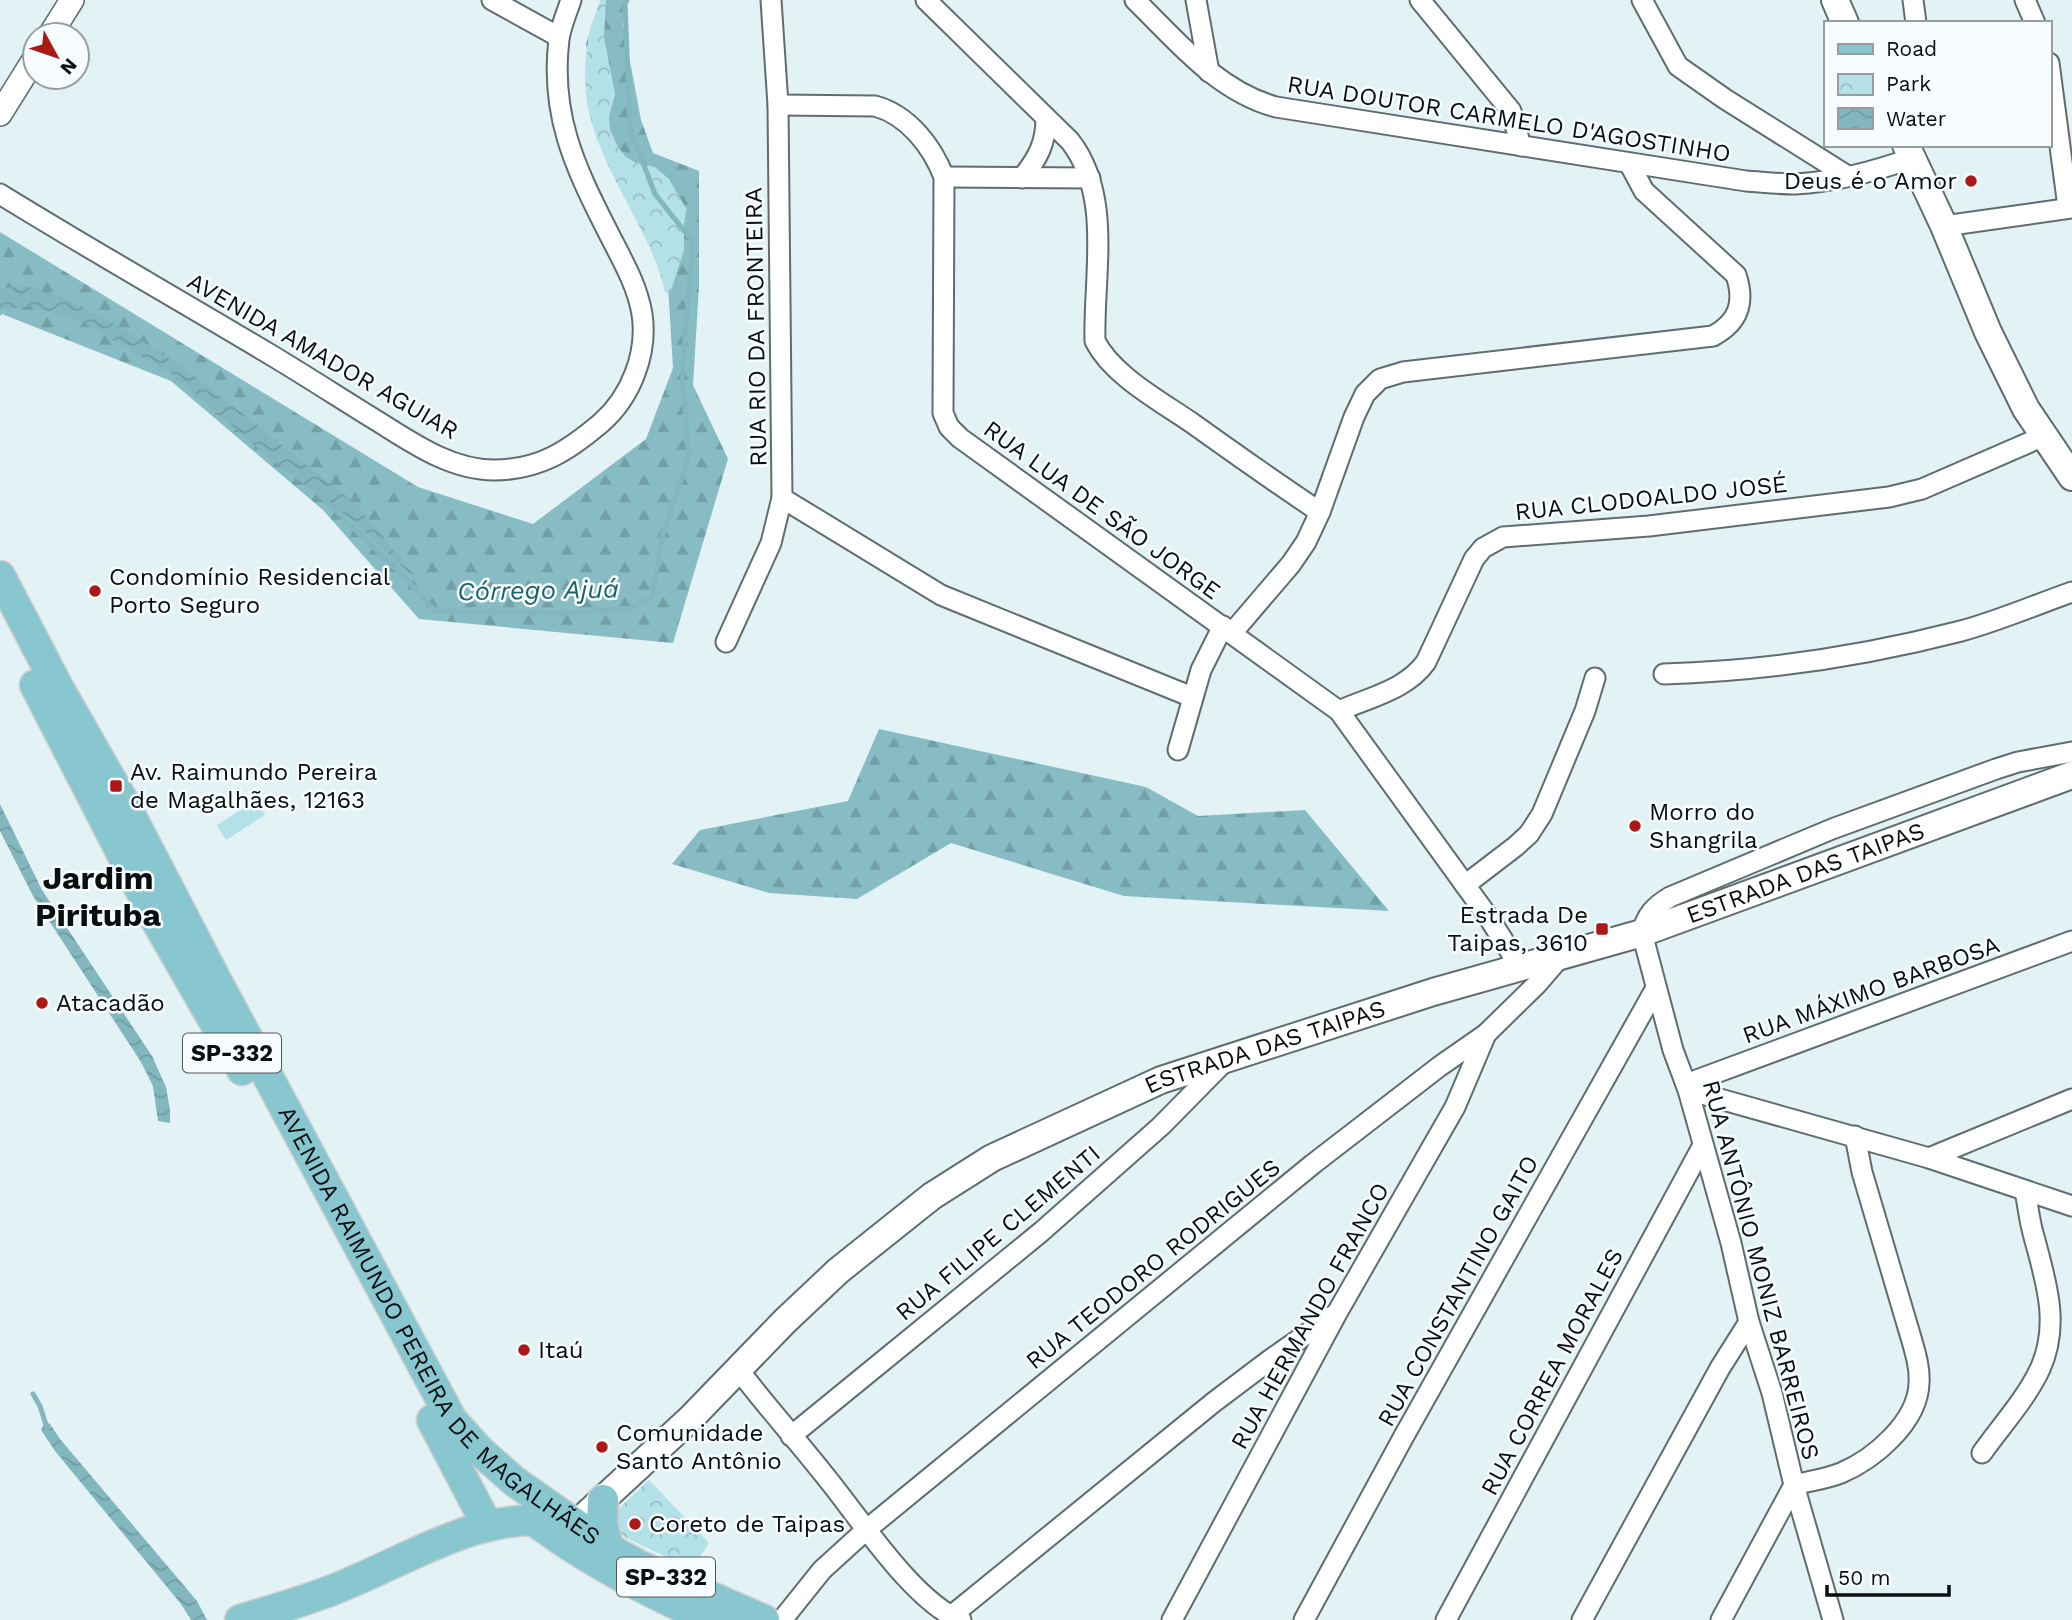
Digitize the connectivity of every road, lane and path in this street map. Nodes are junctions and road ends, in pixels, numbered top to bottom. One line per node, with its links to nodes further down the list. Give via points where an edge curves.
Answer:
1 (72, 0): 13 (street)
2 (492, 0): 17 (street)
3 (571, 0): 17 (street, AVENIDA AMADOR AGUIAR)
4 (771, 0): 21 (street, RUA RIO DA FRONTEIRA)
5 (926, 0): 23 (street)
6 (1135, 0): 18 (street, RUA DOUTOR CARMELO D'AGOSTINHO)
7 (1196, 0): 18 (street)
8 (1420, 0): 24 (street, via 1511,111)
9 (1642, 0): 27 (street, via 1678,66)
10 (1835, 0): 14 (main road)
11 (1913, 0): 15 (street)
12 (2025, 0): 16 (street)
13 (59, 21)
14 (1844, 21)
15 (1916, 21)
16 (2034, 21)
17 (559, 37): 31 (street, AVENIDA AMADOR AGUIAR, via 564,134 578,173 636,288 643,317 643,349 632,381 609,415 574,447 547,461 493,470 461,465 427,452)
18 (1209, 72): 24 (street, RUA DOUTOR CARMELO D'AGOSTINHO, via 1253,101 1276,107)
19 (2051, 77): 32 (street)
20 (21, 80): 22 (street)
21 (778, 105): 28 (street, RUA LUA DE SÃO JORGE, via 889,110 927,144); 36 (street, RUA RIO DA FRONTEIRA)
22 (0, 114)
23 (1046, 118): 29 (street, via 1041,151); 30 (street, via 1080,155)
24 (1521, 146): 26 (street, RUA DOUTOR CARMELO D'AGOSTINHO)
25 (1909, 152): 27 (street, RUA DOUTOR CARMELO D'AGOSTINHO, via 1888,167); 33 (main road)
26 (1629, 163): 27 (street, RUA DOUTOR CARMELO D'AGOSTINHO, via 1792,184); 37 (street, via 1644,191 1736,275 1741,302 1726,330 1713,336 1391,374 1365,394)
27 (1846, 175)
28 (944, 177): 29 (street); 41 (street, RUA LUA DE SÃO JORGE, via 943,413 949,427)
29 (1021, 178): 30 (street)
30 (1090, 178): 37 (street, via 1097,217 1095,341 1101,353 1149,393)
31 (0, 194)
32 (2070, 207): 33 (street)
33 (1944, 226): 34 (main road, via 1988,332)
34 (2044, 436): 35 (main road); 46 (street, RUA CLODOALDO JOSÉ, via 1945,480 1889,497 1649,526 1503,537 1474,559 1416,675)
35 (2072, 477)
36 (782, 498): 42 (street, RUA RIO DA FRONTEIRA, via 771,543); 45 (street, via 942,595)
37 (1320, 512): 41 (street, via 1291,564)
38 (0, 576): 74 (main road, AVENIDA RAIMUNDO PEREIRA DE MAGALHÃES / SP-332, via 452,1420 514,1481)
39 (2072, 593): 43 (street, via 1962,631 1826,661)
40 (0, 617): 68 (main road, AVENIDA RAIMUNDO PEREIRA DE MAGALHÃES / SP-332, via 157,922 282,1139)
41 (1227, 630): 45 (street, via 1201,670); 46 (street, RUA LUA DE SÃO JORGE)
42 (726, 642)
43 (1664, 674)
44 (1595, 678): 50 (street, via 1542,814 1516,846)
45 (1192, 697): 47 (street)
46 (1339, 711): 50 (street, RUA LUA DE SÃO JORGE)
47 (1178, 750)
48 (2072, 752): 51 (street, via 1986,773 1832,829 1670,897 1652,910)
49 (2072, 775): 51 (main road, ESTRADA DAS TAIPAS)
50 (1465, 885): 54 (street, RUA LUA DE SÃO JORGE)
51 (1642, 933): 53 (main road, ESTRADA DAS TAIPAS); 55 (street, RUA ANTÔNIO MONIZ BARREIROS)
52 (2072, 941): 58 (street, RUA MÁXIMO BARBOSA)
53 (1563, 954): 54 (main road, ESTRADA DAS TAIPAS); 56 (street, RUA TEODORO RODRIGUES)
54 (1520, 967): 57 (main road, ESTRADA DAS TAIPAS)
55 (1656, 988): 58 (street, RUA ANTÔNIO MONIZ BARREIROS); 84 (street, RUA CONSTANTINO GAITO)
56 (1486, 1034): 65 (street, RUA HERMANDO FRANCO, via 1455,1107); 76 (street, RUA TEODORO RODRIGUES, via 1323,1157)
57 (1228, 1058): 67 (main road, ESTRADA DAS TAIPAS, via 1161,1080 1077,1118 992,1158 932,1196 838,1271); 69 (street, RUA FILIPE CLEMENTI, via 1161,1126 1052,1223)
58 (1687, 1087): 60 (street); 61 (street, RUA ANTÔNIO MONIZ BARREIROS)
59 (2072, 1099): 62 (street)
60 (1855, 1136): 62 (street); 71 (street, via 1918,1365 1918,1393 1905,1422 1873,1454 1838,1474)
61 (1702, 1147): 66 (street, RUA ANTÔNIO MONIZ BARREIROS); 85 (street, RUA CORREA MORALES)
62 (1929, 1158): 63 (street)
63 (2025, 1191): 64 (street); 70 (street, via 2049,1290 2049,1339 2034,1380)
64 (2072, 1206)
65 (1337, 1313): 78 (street, via 1214,1402); 83 (street, RUA HERMANDO FRANCO)
66 (1749, 1322): 71 (street, RUA ANTÔNIO MONIZ BARREIROS); 86 (street)
67 (738, 1369): 69 (street); 72 (main road, ESTRADA DAS TAIPAS)
68 (432, 1420): 73 (main road, AVENIDA RAIMUNDO PEREIRA DE MAGALHÃES / SP-332, via 465,1460); 75 (main road)
69 (791, 1436): 76 (street)
70 (1982, 1453)
71 (1794, 1485): 87 (street); 88 (street, RUA ANTÔNIO MONIZ BARREIROS)
72 (603, 1500): 74 (main road, ESTRADA DAS TAIPAS); 77 (main road)
73 (533, 1520): 74 (main road); 75 (main road); 80 (main road, AVENIDA RAIMUNDO PEREIRA DE MAGALHÃES / SP-332, via 596,1563)
74 (575, 1524): 77 (main road, AVENIDA RAIMUNDO PEREIRA DE MAGALHÃES / SP-332)
75 (487, 1525): 79 (main road, via 346,1585)
76 (866, 1530): 78 (street, via 923,1594); 82 (street, RUA TEODORO RODRIGUES, via 822,1570)
77 (608, 1547): 81 (main road, AVENIDA RAIMUNDO PEREIRA DE MAGALHÃES / SP-332, via 640,1566)
78 (957, 1618)
79 (240, 1620)
80 (711, 1620)
81 (764, 1620)
82 (782, 1620)
83 (1172, 1620)
84 (1304, 1620)
85 (1446, 1620)
86 (1582, 1620)
87 (1721, 1620)
88 (1833, 1620)

